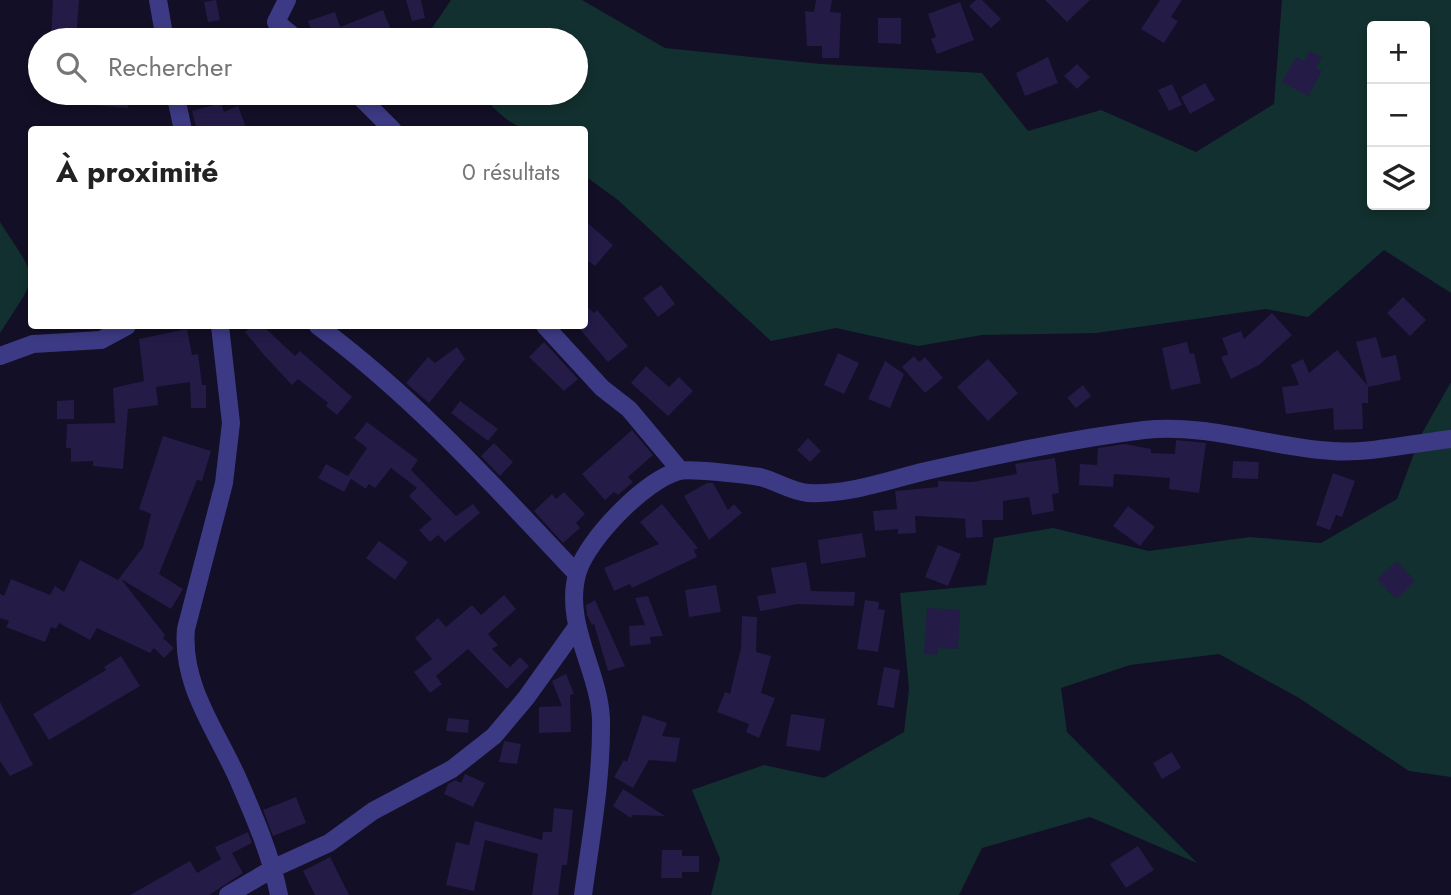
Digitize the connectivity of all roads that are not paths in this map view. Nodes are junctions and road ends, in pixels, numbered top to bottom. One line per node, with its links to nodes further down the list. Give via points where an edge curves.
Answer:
1 (158, 0): 3 (street)
2 (287, 0): 4 (street, via 276,22)
3 (163, 28)
4 (283, 28)
5 (178, 105): 7 (street)
6 (368, 105): 8 (street)
7 (182, 126)
8 (389, 126)
9 (121, 329): 13 (street, via 100,340 33,344)
10 (220, 329): 18 (street, via 231,423 224,483 186,629 184,654 191,683 238,779)
11 (322, 329): 16 (street, via 460,451)
12 (548, 329): 15 (street, via 602,388 629,409)
13 (0, 356)
14 (1451, 439): 15 (street, via 1333,452 1184,428 1144,430 936,469 872,486 807,493 761,478)
15 (680, 470): 16 (street, via 656,482 607,526 587,551)
16 (577, 574): 17 (street)
17 (576, 628): 18 (street, via 494,736 452,769 373,811 329,843); 21 (street, via 595,682 601,718 597,801)
18 (274, 868): 19 (street); 20 (street)
19 (228, 895)
20 (279, 895)
21 (583, 895)

